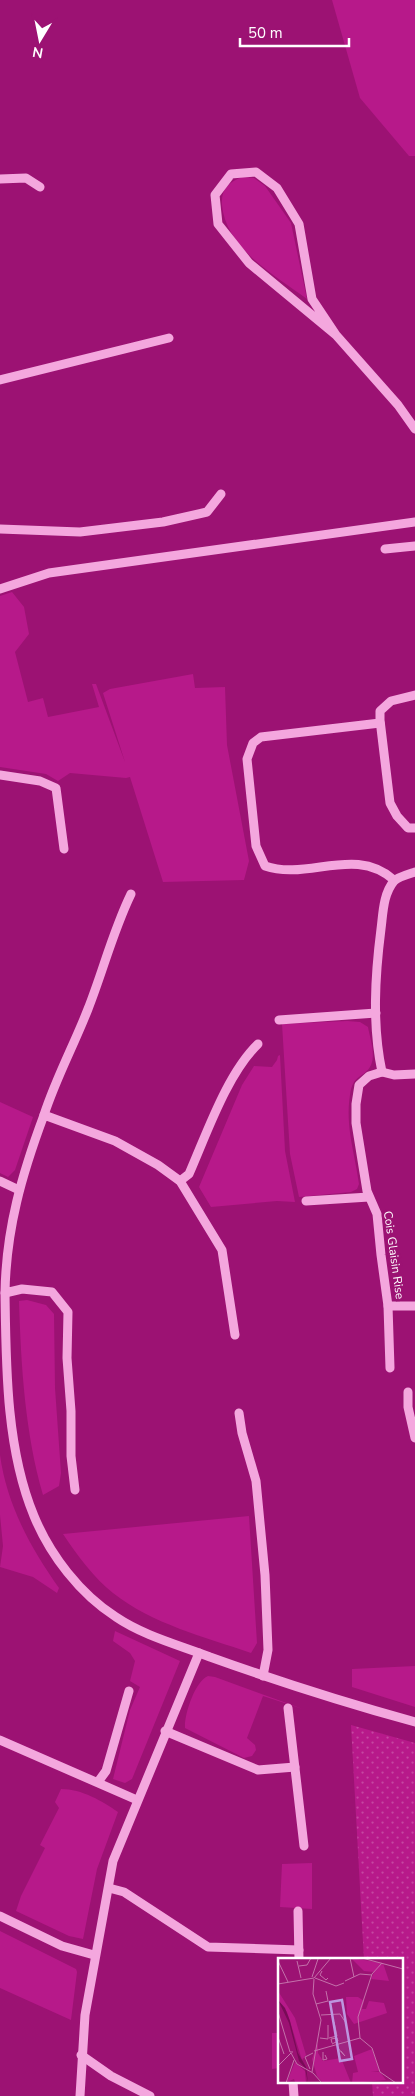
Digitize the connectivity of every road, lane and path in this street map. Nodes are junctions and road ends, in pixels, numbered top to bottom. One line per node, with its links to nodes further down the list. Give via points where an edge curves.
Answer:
1 (0, 179): 2 (street, via 26,178)
2 (40, 187)
3 (336, 335): 3 (street, via 249,263 218,224 215,195 231,174 256,172 277,188 299,224 312,299); 6 (street, via 398,404)
4 (169, 338): 5 (street)
5 (0, 380)
6 (415, 429)
7 (221, 494): 9 (street, via 207,512 163,522 80,532)
8 (415, 522): 12 (street, via 49,573)
9 (0, 529)
10 (415, 546): 11 (street)
11 (385, 549)
12 (0, 588)
13 (415, 695): 14 (street, via 391,702 380,711)
14 (380, 723): 16 (street, via 390,803 408,828); 19 (street, via 261,737 253,743 247,759 256,846 265,866 278,871 365,865 385,872)
15 (0, 775): 17 (street, via 40,781 56,788)
16 (415, 828)
17 (64, 850)
18 (415, 872): 19 (street)
19 (394, 880): 21 (street, via 385,897 377,960)
20 (131, 894): 26 (street, via 117,922 87,1011 54,1083)
21 (376, 1013): 22 (street); 24 (street)
22 (279, 1020)
23 (258, 1044): 28 (street, via 245,1057 189,1174)
24 (382, 1072): 25 (street); 30 (street, Cois Glaisin Rise, via 369,1076 359,1085 356,1104 360,1159)
25 (415, 1074)
26 (44, 1115): 28 (street, via 115,1141 158,1164); 29 (street)
27 (0, 1181): 29 (street)
28 (180, 1181): 35 (street, via 222,1250)
29 (19, 1190): 32 (street, via 7,1257)
30 (369, 1197): 31 (street); 33 (street, Cois Glaisin Rise, via 378,1214)
31 (306, 1201)
32 (5, 1293): 36 (street); 41 (street, via 22,1289 52,1292 68,1312 67,1358)
33 (388, 1306): 34 (street); 37 (street, Cois Glaisin Rise)
34 (415, 1306)
35 (235, 1335)
36 (3, 1346): 42 (street, via 21,1473 34,1517 54,1553 81,1587 117,1618)
37 (390, 1368)
38 (408, 1392): 40 (street)
39 (238, 1412): 43 (street, via 256,1481 265,1575 268,1650)
40 (415, 1438)
41 (75, 1490)
42 (199, 1652): 43 (street); 47 (street)
43 (263, 1676): 46 (street)
44 (128, 1691): 50 (street, via 106,1771)
45 (288, 1708): 49 (street)
46 (415, 1722)
47 (166, 1731): 49 (street, via 258,1770); 51 (street)
48 (0, 1740): 50 (street)
49 (295, 1767): 52 (street)
50 (98, 1782): 51 (street)
51 (137, 1800): 53 (street, via 113,1860)
52 (304, 1846)
53 (108, 1888): 56 (street, via 124,1892 208,1946); 57 (street)
54 (298, 1911): 56 (street)
55 (0, 1916): 57 (street, via 62,1946)
56 (299, 1955)
57 (94, 1956): 58 (street)
58 (81, 2055): 59 (street); 60 (street, via 111,2076)
59 (80, 2096)
60 (150, 2096)

